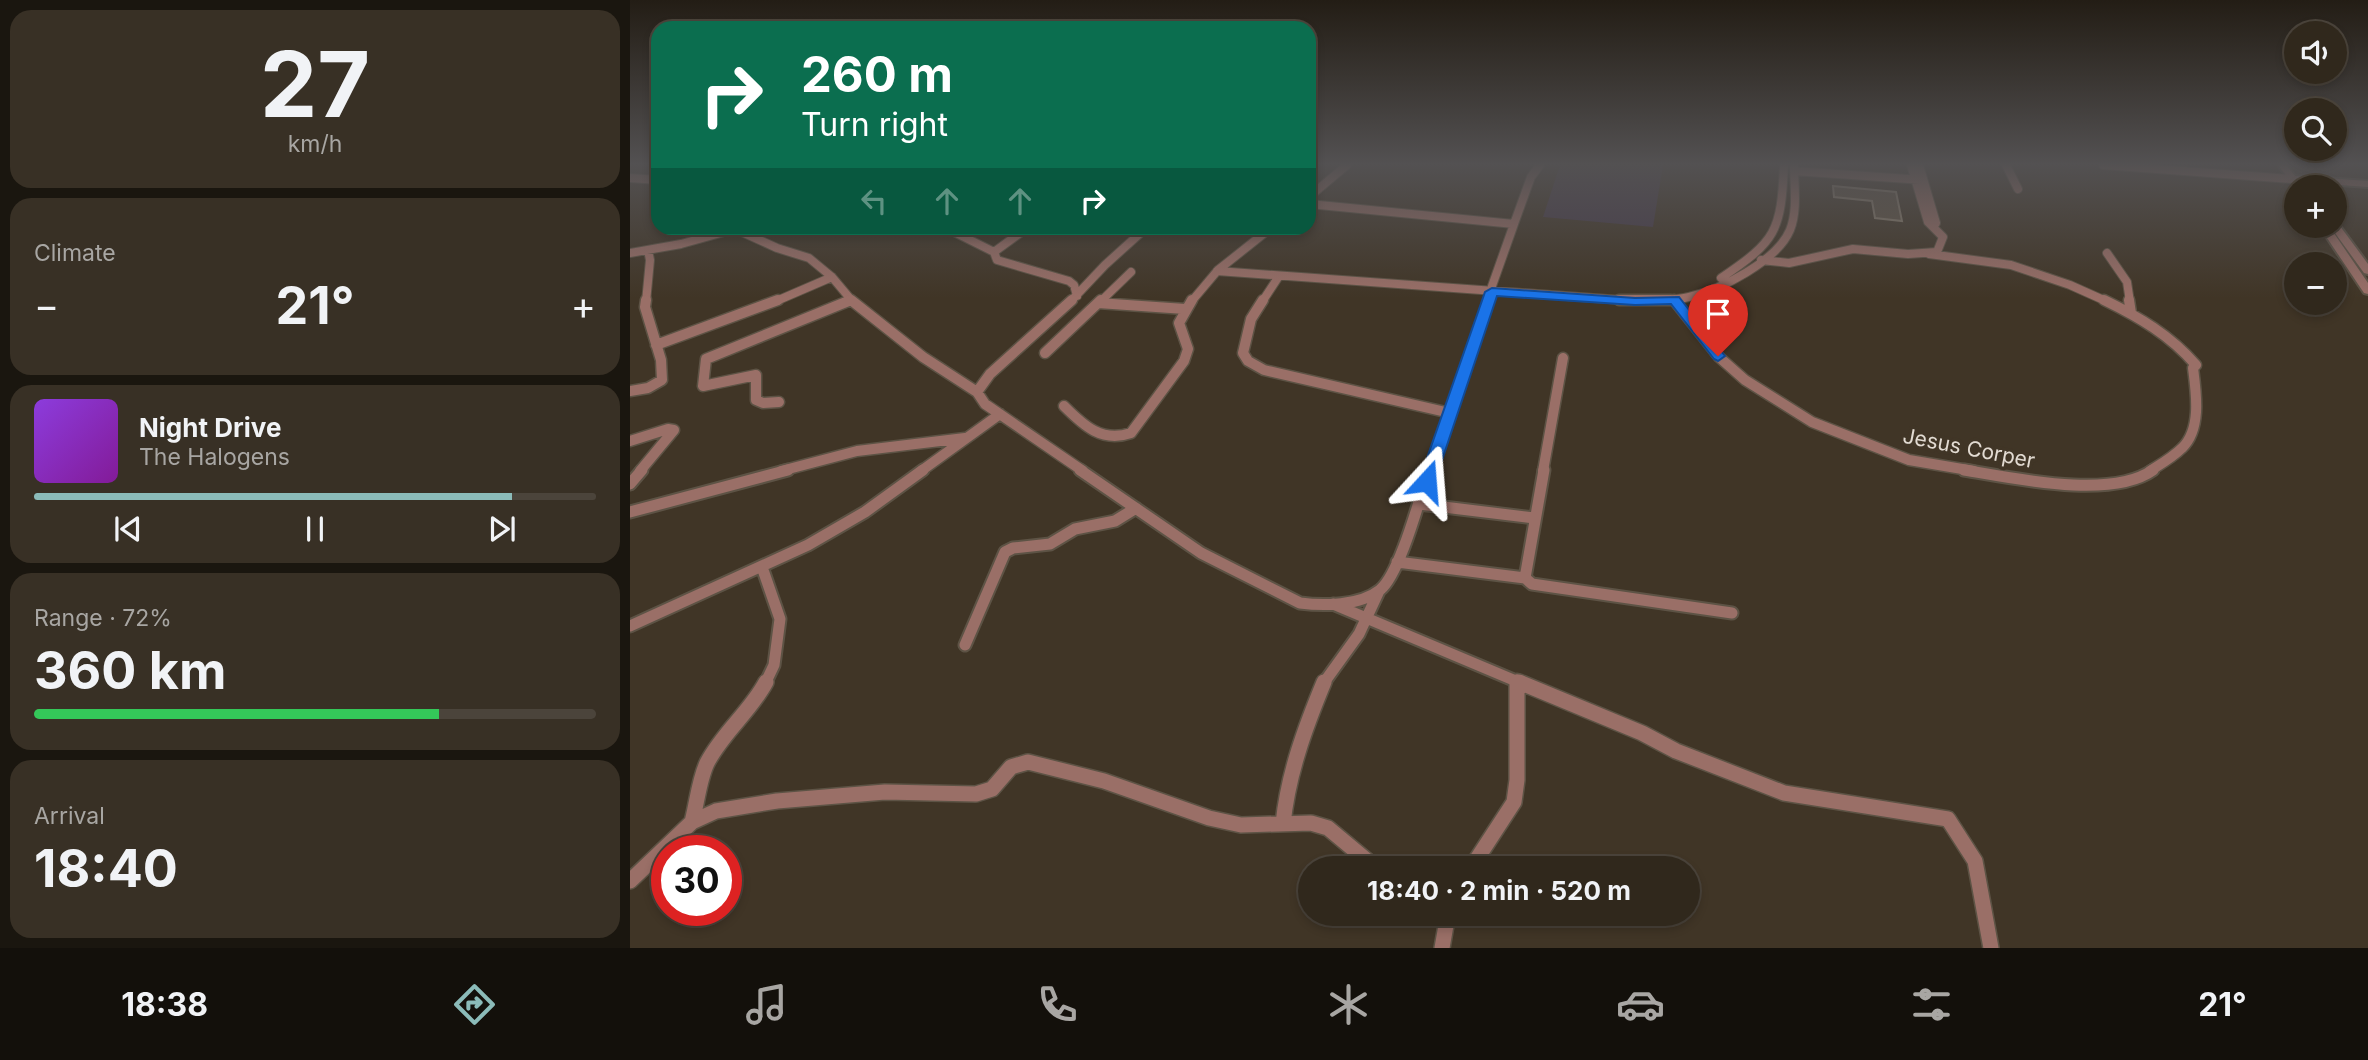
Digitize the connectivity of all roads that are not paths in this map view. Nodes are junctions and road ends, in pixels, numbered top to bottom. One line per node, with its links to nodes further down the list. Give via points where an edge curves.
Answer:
1 (1360, 209): 6 (street)
2 (1520, 209): 6 (street)
3 (1782, 209): 30 (street, via 1776,233 1716,282 1663,295)
4 (1793, 209): 20 (street, via 1789,232)
5 (1931, 209): 19 (street, via 1934,226 1943,237 1937,252)
6 (1514, 225): 28 (street)
7 (707, 235): 15 (street)
8 (752, 235): 26 (street, via 809,258)
9 (960, 235): 16 (street)
10 (1017, 235): 16 (street)
11 (1138, 235): 31 (street)
12 (1262, 235): 21 (street)
13 (2332, 238): 29 (street)
14 (2344, 238): 23 (street)
15 (648, 250): 18 (street); 37 (street, via 645,307)
16 (994, 252): 31 (street, via 997,260 1069,281)
17 (2107, 253): 36 (street, via 2127,282)
18 (630, 254)
19 (1929, 254): 20 (street, via 1853,249 1789,263); 36 (street, via 1990,260 2036,273)
20 (1761, 260): 33 (street, via 1708,292)
21 (1226, 263): 22 (street); 27 (street)
22 (1217, 271): 25 (street); 35 (street)
23 (2368, 271)
24 (1131, 272): 34 (street)
25 (1279, 276): 27 (street); 44 (street, via 1251,319 1243,353 1248,361 1264,370)
26 (832, 278): 32 (street); 37 (street)
27 (1355, 279): 28 (street)
28 (1492, 289): 30 (street); 44 (street)
29 (2368, 291)
30 (1572, 295): 33 (street)
31 (1077, 296): 41 (street, via 990,374)
32 (851, 300): 41 (street, via 923,357); 42 (street, via 706,359 703,386 755,375 756,400)
33 (1674, 300): 36 (street, Jesus Corper, via 1718,356 1755,387 1812,422 1909,460 2013,478 2098,486 2148,473 2184,447 2192,433 2196,365)
34 (1098, 303): 35 (street); 38 (street)
35 (1185, 309): 43 (street, via 1179,323 1188,349 1184,361 1131,433 1110,439 1088,429)
36 (2131, 313)
37 (656, 345): 40 (street, via 662,380)
38 (1045, 353)
39 (1563, 358): 52 (street)
40 (630, 391)
41 (977, 392): 45 (street)
42 (779, 402)
43 (1064, 406)
44 (1450, 413): 49 (street)
45 (1000, 414): 46 (street); 50 (street)
46 (968, 437): 51 (street, via 857,451); 54 (street, via 865,512)
47 (630, 441): 48 (street, via 674,430)
48 (630, 484)
49 (1419, 504): 52 (street); 53 (street)
50 (1136, 509): 57 (street, via 1201,553 1300,603); 61 (street, via 1115,521 1075,529 1050,544 1005,552)
51 (630, 512)
52 (1534, 518): 55 (street)
53 (1397, 562): 55 (street); 56 (street)
54 (762, 567): 60 (street); 63 (street, via 780,619 774,665 755,703 724,736 706,765)
55 (1525, 578): 58 (street, via 1532,584)
56 (1379, 592): 57 (street); 59 (street)
57 (1333, 604): 59 (street)
58 (1731, 613)
59 (1367, 617): 62 (street); 64 (street, via 1324,682 1302,737)
60 (630, 626)
61 (965, 645)
62 (1517, 680): 66 (street, via 1514,802); 70 (street, via 1784,793 1948,819 1975,861)
63 (692, 822): 64 (street, via 716,811 777,801 885,792 976,794 992,789 1011,767 1028,762 1104,781 1209,818 1241,825); 67 (street)
64 (1283, 824): 65 (street, via 1328,828)
65 (1362, 856)
66 (1479, 856)
67 (630, 881)
68 (1446, 926): 69 (street)
69 (1442, 948)
70 (1991, 948)

